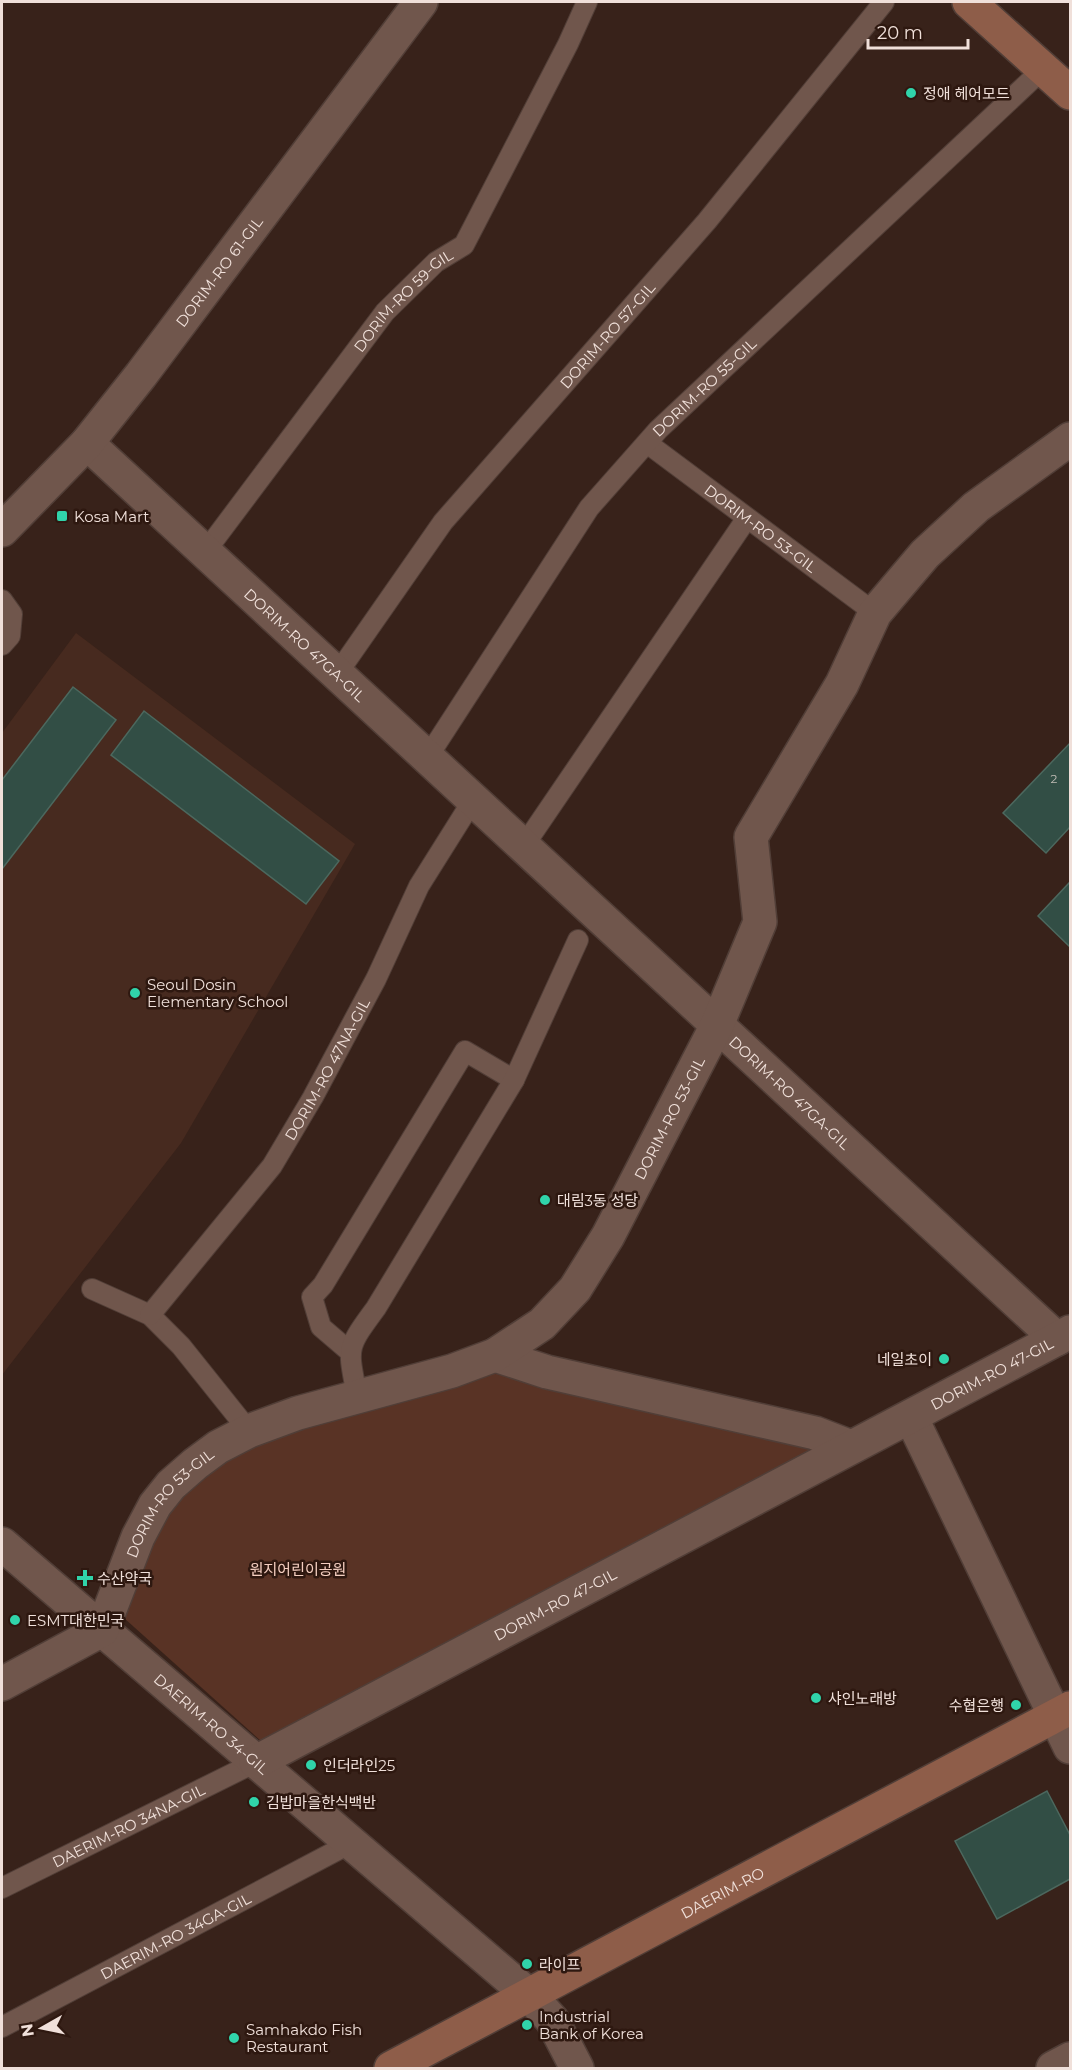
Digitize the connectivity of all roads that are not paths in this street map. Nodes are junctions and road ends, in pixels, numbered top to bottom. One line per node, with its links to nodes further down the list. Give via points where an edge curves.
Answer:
1 (421, 2): 8 (street, DORIM-RO 61-GIL)
2 (587, 2): 12 (lane, DORIM-RO 59-GIL, via 464,245 436,262 385,312)
3 (884, 2): 16 (lane, DORIM-RO 57-GIL, via 706,221 443,522)
4 (969, 2): 5 (street)
5 (1043, 69): 6 (street); 9 (lane, DORIM-RO 55-GIL)
6 (1071, 93)
7 (1071, 438): 14 (street, DORIM-RO 53-GIL, via 976,507 925,555)
8 (87, 443): 11 (street, DORIM-RO 61-GIL); 12 (street, DORIM-RO 47GA-GIL)
9 (647, 443): 10 (lane, DORIM-RO 53-GIL); 17 (lane, DORIM-RO 55-GIL, via 589,508)
10 (747, 518): 14 (lane, DORIM-RO 53-GIL); 19 (lane)
11 (2, 530)
12 (204, 552): 16 (street, DORIM-RO 47GA-GIL)
13 (2, 600): 15 (lane, via 12,614 10,636)
14 (875, 613): 21 (street, DORIM-RO 53-GIL, via 842,684 751,837 760,922)
15 (2, 645)
16 (337, 675): 17 (street, DORIM-RO 47GA-GIL)
17 (427, 758): 18 (street, DORIM-RO 47GA-GIL)
18 (473, 800): 19 (street, DORIM-RO 47GA-GIL); 24 (lane, DORIM-RO 47NA-GIL, via 418,886 376,980 272,1166)
19 (524, 847): 21 (street, DORIM-RO 47GA-GIL)
20 (578, 940): 22 (lane)
21 (717, 1025): 25 (street, DORIM-RO 47GA-GIL); 27 (street, DORIM-RO 53-GIL, via 608,1236 575,1289 542,1324)
22 (514, 1080): 26 (lane); 26 (lane, via 465,1051 323,1285 312,1297 321,1327)
23 (92, 1289): 24 (lane)
24 (150, 1315): 30 (lane, via 181,1346)
25 (1064, 1336): 29 (street, DORIM-RO 47-GIL)
26 (349, 1351): 28 (lane)
27 (495, 1354): 28 (street, DORIM-RO 53-GIL, via 452,1371); 31 (street, via 547,1372 815,1433)
28 (357, 1396): 30 (street, DORIM-RO 53-GIL)
29 (910, 1417): 31 (street, DORIM-RO 47-GIL); 35 (street)
30 (249, 1431): 33 (street, DORIM-RO 53-GIL, via 195,1464 154,1505)
31 (851, 1448): 37 (street, DORIM-RO 47-GIL)
32 (2, 1544): 33 (street, DAERIM-RO 34-GIL)
33 (102, 1630): 34 (street); 37 (street, DAERIM-RO 34-GIL)
34 (2, 1684)
35 (1063, 1712): 36 (street); 40 (street, DAERIM-RO)
36 (1071, 1747)
37 (256, 1762): 38 (street, DAERIM-RO 34-GIL); 39 (lane, DAERIM-RO 34NA-GIL)
38 (351, 1843): 40 (street, DAERIM-RO 34-GIL); 41 (lane, DAERIM-RO 34GA-GIL)
39 (2, 1888)
40 (530, 1996): 43 (street, DAERIM-RO); 44 (street, DAERIM-RO 34-GIL, via 552,2020)
41 (2, 2027)
42 (1071, 2059): 45 (street)
43 (391, 2068)
44 (577, 2068)
45 (1053, 2068)

